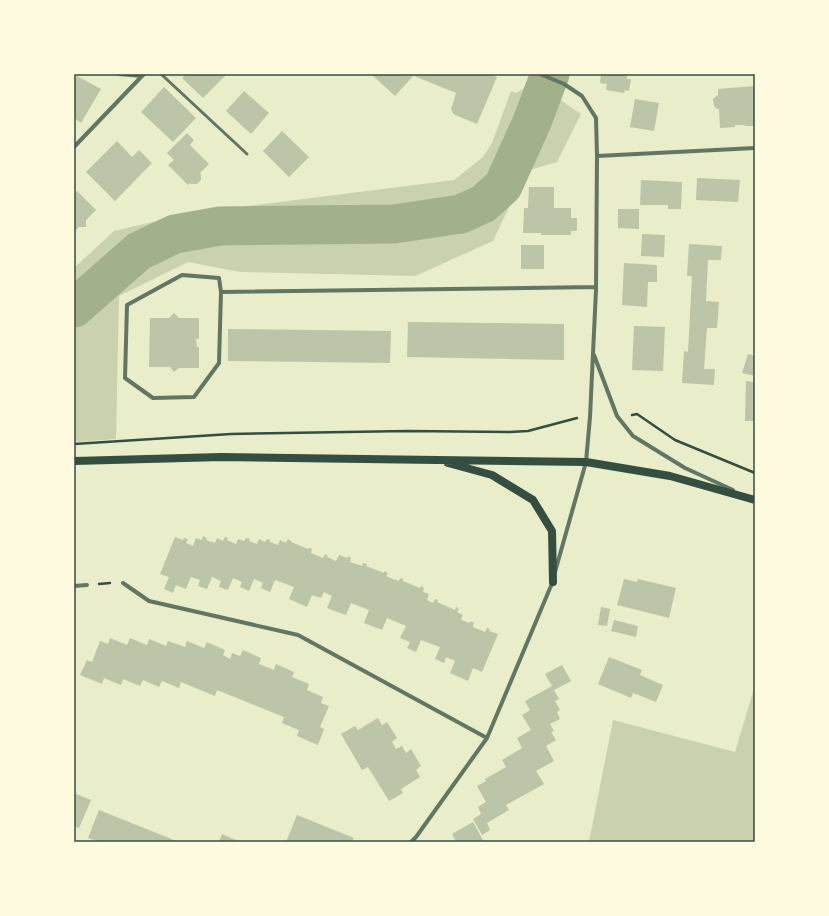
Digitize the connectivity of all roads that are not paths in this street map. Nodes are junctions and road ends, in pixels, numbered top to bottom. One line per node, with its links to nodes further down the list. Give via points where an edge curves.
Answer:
1 (119, 74): 4 (street)
2 (161, 74): 7 (lane)
3 (540, 74): 8 (street, via 564,84 582,96 596,118)
4 (143, 75): 5 (street)
5 (74, 147)
6 (755, 148): 8 (street)
7 (247, 154)
8 (597, 156): 9 (street)
9 (596, 287): 10 (street); 11 (street)
10 (221, 292): 10 (street, via 219,363 194,397 153,398 125,378 127,305 182,275 219,278)
11 (593, 353): 14 (street); 15 (street, via 616,416 633,436 685,468)
12 (436, 460): 13 (main road, via 221,457); 14 (main road); 16 (main road, via 492,475 533,500 552,531)
13 (74, 461)
14 (586, 462): 15 (main road, via 670,476); 16 (street)
15 (754, 500)
16 (553, 582): 20 (street)
17 (123, 583): 20 (street, via 148,601 298,635)
18 (87, 585): 19 (street)
19 (74, 586)
20 (487, 738): 21 (street)
21 (411, 842)

